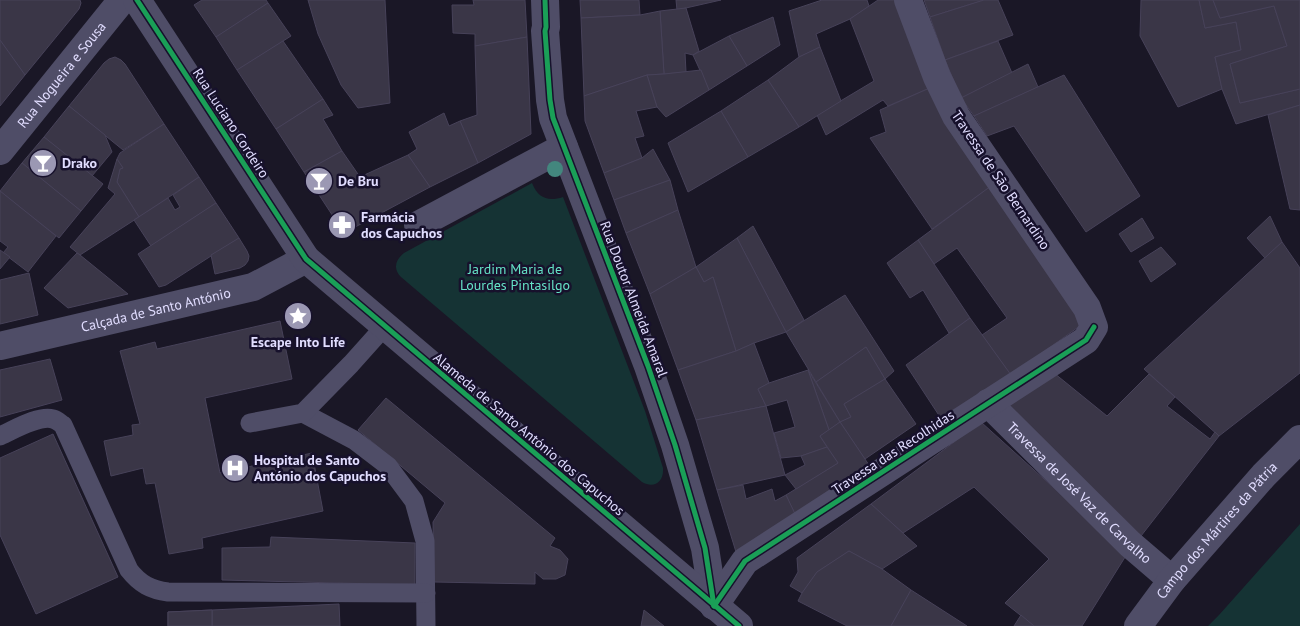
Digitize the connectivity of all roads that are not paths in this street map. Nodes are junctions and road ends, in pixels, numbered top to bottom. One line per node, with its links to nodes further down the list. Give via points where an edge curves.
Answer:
1 (122, 0): 6 (street, Rua Nogueira e Sousa)
2 (136, 0): 8 (street, Rua Luciano Cordeiro)
3 (545, 0): 5 (street, Rua Doutor Almeida Amaral, via 550,100)
4 (908, 0): 10 (street, Travessa de São Bernardino, via 936,78 956,116 1087,308)
5 (564, 147): 7 (street); 19 (street, Rua Doutor Almeida Amaral, via 675,445 705,548)
6 (0, 151)
7 (418, 225)
8 (306, 259): 9 (street, Alameda de Santo António dos Capuchos); 11 (street, Calçada de Santo António, via 253,288)
9 (385, 326): 13 (lane); 19 (street, Alameda de Santo António dos Capuchos)
10 (1094, 326): 12 (street, Travessa das Recolhidas, via 1086,340)
11 (0, 346)
12 (988, 404): 17 (street, Travessa de José Vaz de Carvalho, via 1130,544); 19 (street, Travessa das Recolhidas, via 745,561)
13 (303, 413): 14 (lane); 18 (lane, via 354,440 388,466 414,501 425,541)
14 (250, 423)
15 (0, 436): 18 (lane, via 41,419 56,420 63,425 129,570 139,582 154,590)
16 (1300, 439): 17 (street, Campo dos Mártires da Pátria)
17 (1172, 580): 22 (street, Campo dos Mártires da Pátria)
18 (426, 593): 20 (lane)
19 (714, 606): 21 (street, Alameda de Santo António dos Capuchos)
20 (426, 626)
21 (738, 626)
22 (1138, 626)

